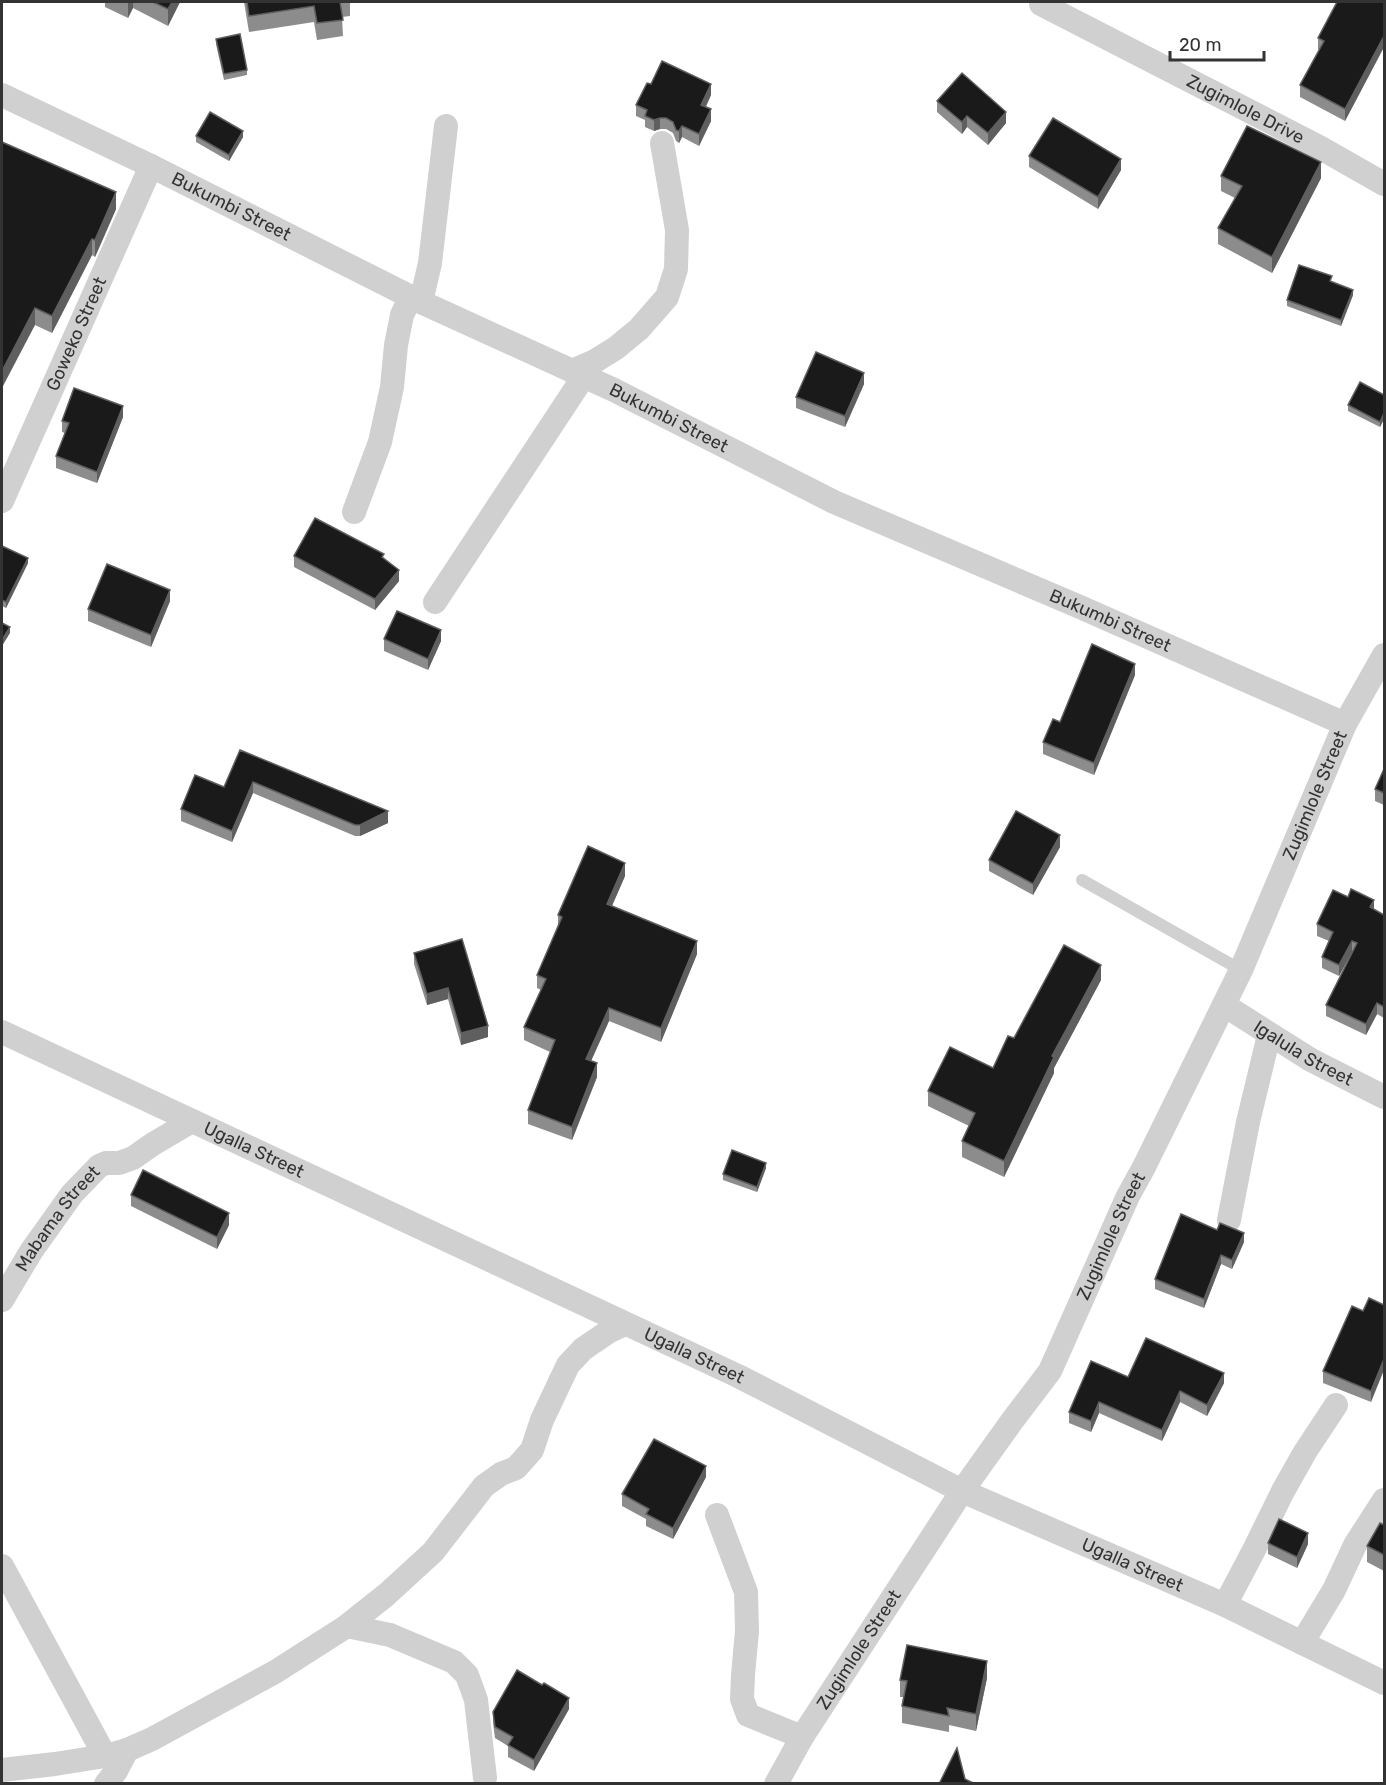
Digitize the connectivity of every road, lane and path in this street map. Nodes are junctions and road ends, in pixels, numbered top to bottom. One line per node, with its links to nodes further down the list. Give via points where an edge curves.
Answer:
1 (1041, 4): 6 (street, Zugimlole Drive)
2 (2, 95): 5 (street, Bukumbi Street)
3 (446, 126): 7 (street, via 430,263)
4 (662, 143): 8 (street, via 678,230 676,269 667,297 639,329)
5 (151, 166): 7 (street, Bukumbi Street); 9 (street, Goweko Street)
6 (1384, 184)
7 (416, 299): 8 (street, Bukumbi Street); 10 (street, via 402,315 380,442)
8 (578, 374): 11 (street); 14 (street, Bukumbi Street, via 834,502)
9 (2, 501)
10 (354, 512)
11 (435, 602)
12 (1384, 655): 13 (street, Zugimlole Street)
13 (1378, 685): 14 (street, Zugimlole Street)
14 (1345, 724): 16 (street, Zugimlole Street)
15 (1082, 880): 16 (lane)
16 (1241, 970): 17 (street, Zugimlole Street)
17 (1224, 1005): 19 (street, Igalula Street); 26 (street, Zugimlole Street, via 1128,1196 1050,1371)
18 (2, 1032): 21 (street, Ugalla Street)
19 (1269, 1035): 20 (street, Igalula Street); 22 (street)
20 (1384, 1097)
21 (192, 1121): 23 (street, Mabama Street, via 133,1158 99,1166 72,1194); 24 (street, Ugalla Street)
22 (1229, 1220)
23 (2, 1300)
24 (625, 1324): 26 (street, Ugalla Street, via 738,1376); 31 (street, via 583,1349 567,1365 532,1450 516,1468 484,1486 433,1552)
25 (1336, 1405): 30 (street, via 1283,1491)
26 (962, 1491): 30 (street, Ugalla Street); 34 (street, Zugimlole Street)
27 (1384, 1500): 32 (street)
28 (717, 1515): 34 (street, via 746,1592 742,1699 748,1715)
29 (2, 1566): 35 (street)
30 (1225, 1605): 32 (street, Ugalla Street)
31 (347, 1626): 35 (street, via 275,1672 152,1739); 37 (street, via 390,1635 454,1662 467,1675 476,1700)
32 (1302, 1642): 33 (street, Ugalla Street)
33 (1384, 1683)
34 (802, 1737): 38 (street, Zugimlole Street)
35 (115, 1769): 36 (street, via 55,1764)
36 (2, 1770)
37 (485, 1778)
38 (776, 1784)

